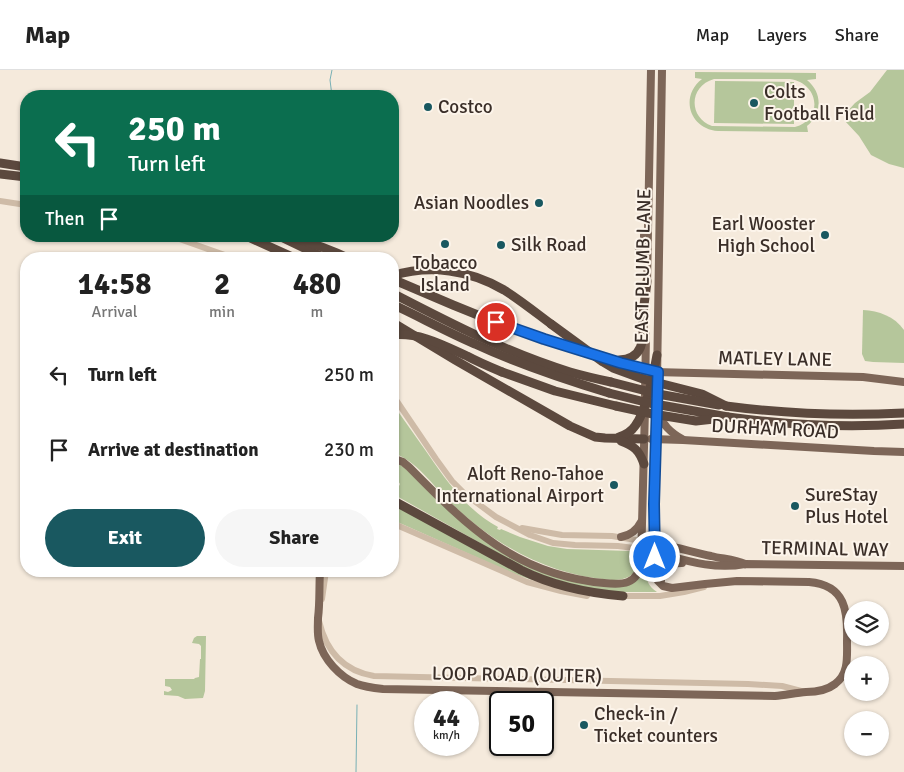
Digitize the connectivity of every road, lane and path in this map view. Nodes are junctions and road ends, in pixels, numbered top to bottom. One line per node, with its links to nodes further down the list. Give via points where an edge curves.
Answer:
1 (651, 70): 9 (main road, EAST PLUMB LANE)
2 (662, 70): 27 (main road, EAST PLUMB LANE)
3 (0, 163): 4 (highway)
4 (20, 166)
5 (0, 174): 6 (highway)
6 (20, 177)
7 (0, 202): 8 (street)
8 (20, 204)
9 (649, 204): 14 (main road, via 644,218 644,241); 15 (main road, EAST PLUMB LANE)
10 (187, 242): 16 (street)
11 (259, 242): 17 (highway)
12 (292, 242): 18 (highway)
13 (309, 242): 19 (highway)
14 (639, 248)
15 (648, 250): 22 (main road, EAST PLUMB LANE); 27 (main road, via 656,253 655,329)
16 (216, 252)
17 (281, 252)
18 (312, 252)
19 (334, 252)
20 (399, 275): 36 (highway, bridge, via 423,270 448,270 482,278 508,292 614,368 702,394)
21 (399, 280): 29 (highway, via 510,328)
22 (647, 281): 29 (highway, via 640,348 626,360); 30 (main road, EAST PLUMB LANE, via 646,358)
23 (399, 296): 36 (highway, bridge, via 512,350 571,372 675,398)
24 (399, 307): 39 (highway, bridge, via 474,344 559,377 649,403)
25 (399, 326): 41 (highway, via 570,426 596,437)
26 (399, 334): 39 (highway, bridge, via 422,337 554,391 696,421)
27 (658, 344): 28 (main road, EAST PLUMB LANE)
28 (658, 355): 30 (highway)
29 (608, 359): 30 (highway)
30 (651, 371): 31 (main road, MATLEY LANE); 33 (highway); 34 (main road, EAST PLUMB LANE)
31 (680, 373): 32 (main road, MATLEY LANE, via 863,377); 33 (main road)
32 (904, 382)
33 (653, 390): 34 (highway); 37 (main road)
34 (649, 402): 37 (main road); 41 (highway, via 634,428); 42 (main road)
35 (399, 404): 52 (street, TERMINAL WAY, via 452,481 482,508)
36 (726, 406): 38 (highway, via 807,414)
37 (656, 410): 43 (main road); 44 (main road, via 662,424)
38 (904, 413)
39 (728, 417): 40 (highway, via 815,425)
40 (904, 424)
41 (614, 438): 42 (highway); 48 (highway, via 637,449)
42 (644, 439): 43 (main road, DURHAM ROAD); 48 (main road)
43 (656, 439): 44 (main road, DURHAM ROAD); 46 (main road)
44 (681, 440): 45 (main road, DURHAM ROAD); 46 (main road, via 662,447)
45 (904, 452)
46 (655, 456): 54 (main road)
47 (399, 461): 55 (main road, via 477,531 509,553 542,569 583,580 624,583 638,573)
48 (644, 464): 50 (main road)
49 (399, 504): 65 (highway, via 538,578 582,591)
50 (643, 517): 53 (main road, via 634,532); 55 (main road)
51 (399, 526): 65 (street, via 538,586 604,597)
52 (514, 526): 53 (street, TERMINAL WAY, via 562,534); 55 (street, TERMINAL WAY, via 553,543)
53 (621, 537): 55 (street, TERMINAL WAY)
54 (655, 542): 55 (main road, TERMINAL WAY); 56 (main road); 58 (main road, TERMINAL WAY)
55 (642, 545): 56 (main road, TERMINAL WAY)
56 (655, 552): 57 (main road, TERMINAL WAY); 64 (main road, via 657,579 663,586)
57 (700, 564): 58 (main road, TERMINAL WAY); 64 (main road, via 673,563 663,567 661,580)
58 (745, 564): 59 (main road, TERMINAL WAY)
59 (904, 566)
60 (316, 577): 66 (main road)
61 (320, 577): 66 (main road, LOOP ROAD (OUTER))
62 (325, 577): 67 (street)
63 (714, 583): 64 (main road); 65 (street, via 667,595); 68 (main road, LOOP ROAD (OUTER), via 813,582 830,588 838,596 847,618 846,667 841,678 831,687)
64 (675, 588)
65 (623, 596)
66 (318, 600): 67 (main road, LOOP ROAD (OUTER))
67 (318, 618): 68 (street, via 326,641 336,656 355,671 374,676 748,684 782,686); 68 (main road, LOOP ROAD (OUTER), via 318,641 328,660 350,680 372,688 765,696)
68 (806, 692)

